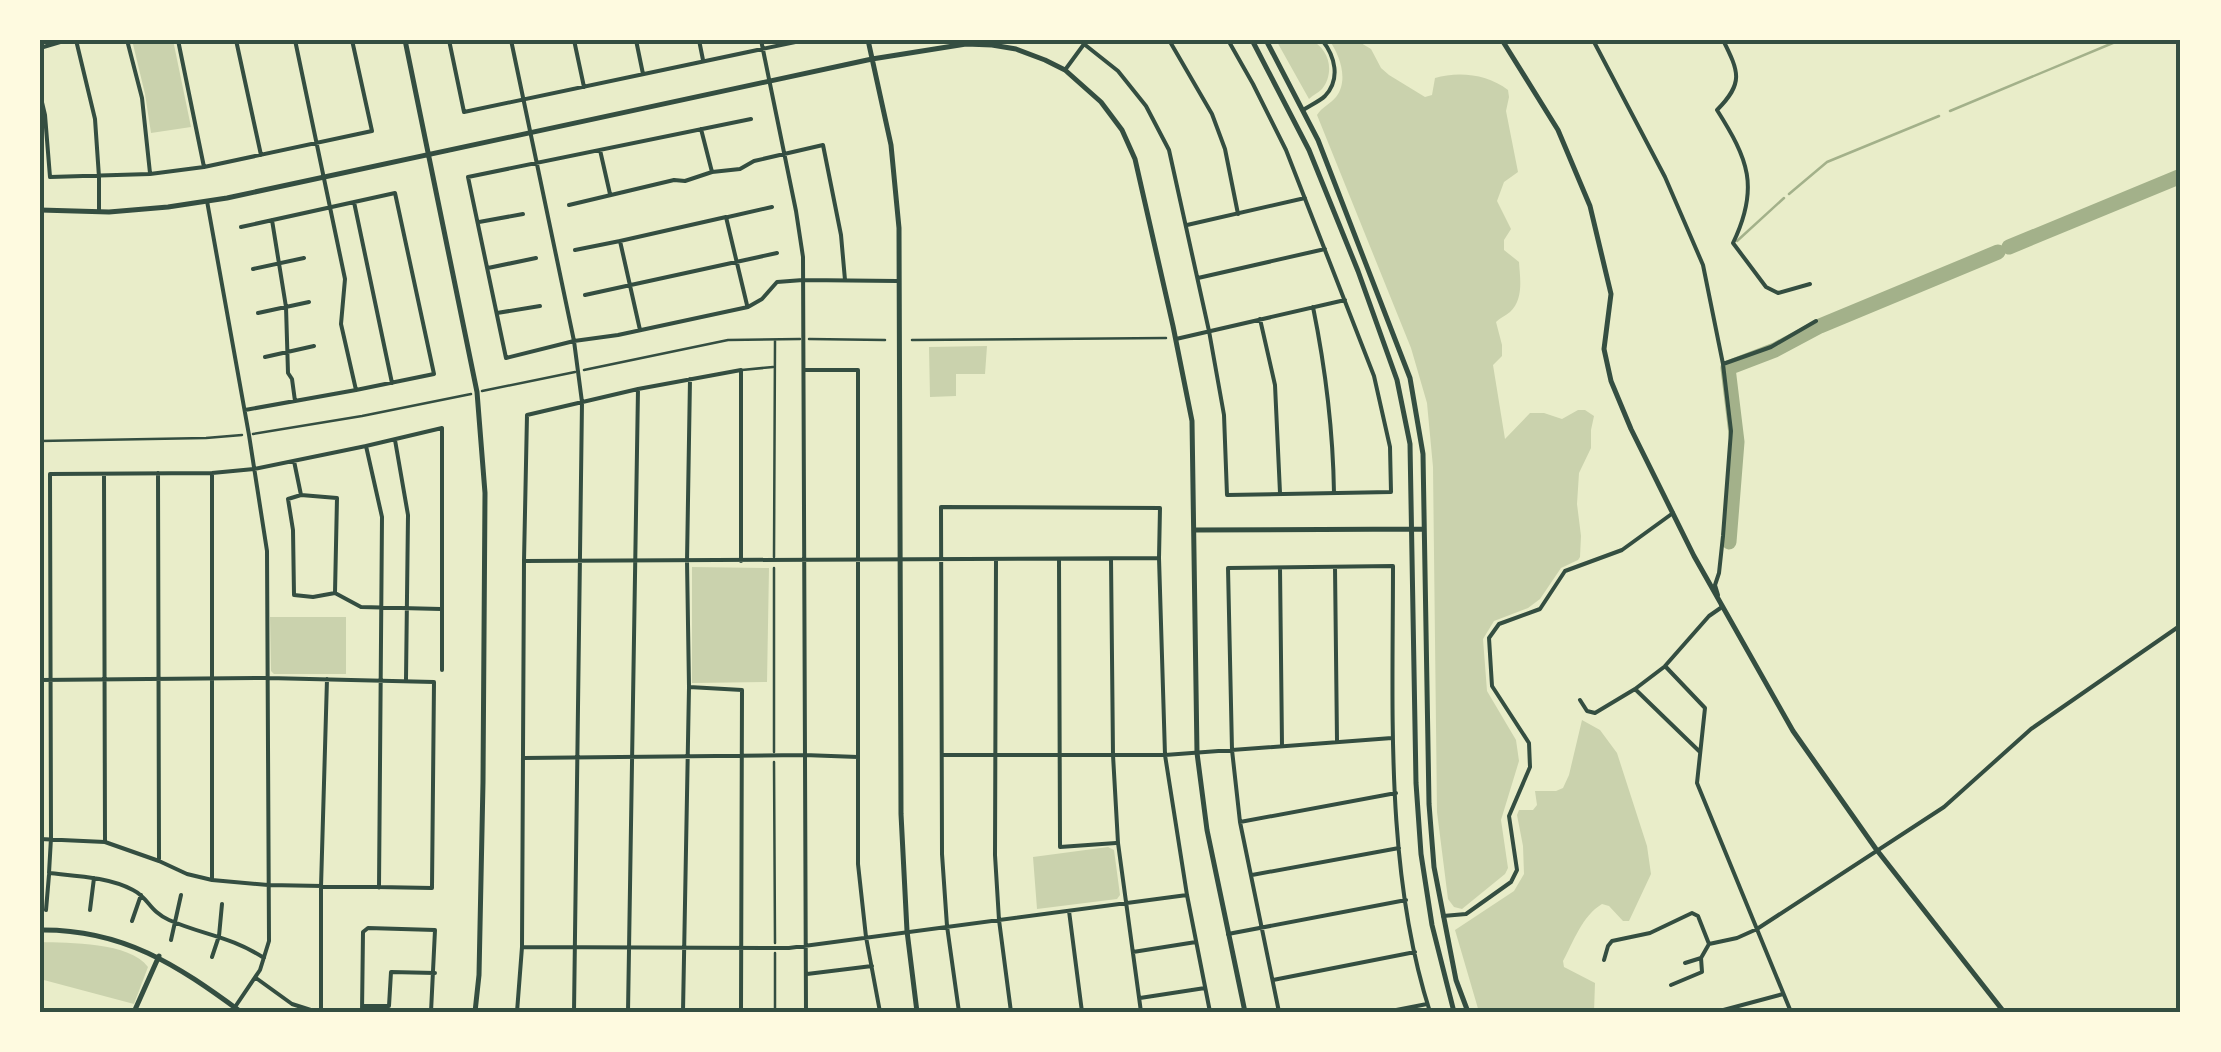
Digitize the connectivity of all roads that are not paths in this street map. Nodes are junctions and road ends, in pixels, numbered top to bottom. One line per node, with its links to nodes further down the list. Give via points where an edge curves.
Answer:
1 (66, 40): 27 (street)
2 (76, 40): 51 (street, via 95,119)
3 (127, 40): 49 (street)
4 (178, 40): 47 (street)
5 (236, 40): 45 (street)
6 (295, 40): 41 (street)
7 (352, 40): 41 (street, via 372,131)
8 (406, 40): 43 (street)
9 (449, 40): 36 (street, via 464,112)
10 (511, 40): 36 (street)
11 (574, 40): 34 (street)
12 (636, 40): 32 (street)
13 (699, 40): 30 (street)
14 (761, 40): 28 (street)
15 (805, 40): 28 (street)
16 (868, 40): 29 (street)
17 (1169, 40): 62 (street, via 1212,114)
18 (1228, 40): 53 (street)
19 (1252, 40): 137 (street, via 1309,150 1397,380 1410,444)
20 (1266, 40): 37 (street)
21 (1322, 40): 37 (street, via 1336,76 1326,95)
22 (1502, 40): 136 (street, via 1558,130 1590,206 1611,294 1604,349 1611,382)
23 (1593, 40): 108 (street, via 1703,265)
24 (1723, 40): 83 (street, via 1736,87 1717,110 1739,145 1750,183 1733,243 1778,293)
25 (965, 42): 29 (street); 31 (street, via 1016,50)
26 (1085, 42): 31 (street); 66 (street, via 1146,106 1168,150)
27 (40, 48)
28 (763, 48): 30 (street); 33 (street)
29 (872, 59): 33 (street); 81 (street, via 891,145)
30 (704, 61): 32 (street)
31 (1065, 70): 101 (street, via 1101,102 1135,159)
32 (642, 74): 34 (street)
33 (770, 83): 40 (street); 44 (street)
34 (584, 87): 36 (street)
35 (40, 94): 51 (street, via 50,177)
36 (524, 99): 40 (street)
37 (1303, 110): 139 (street, via 1410,378 1424,454)
38 (751, 119): 39 (street)
39 (701, 129): 42 (street); 48 (street)
40 (531, 133): 43 (street); 46 (street)
41 (316, 144): 45 (street); 50 (street)
42 (600, 150): 46 (street); 52 (street)
43 (430, 153): 50 (street); 268 (street, via 477,392 485,494)
44 (784, 153): 48 (street); 79 (street); 80 (street, via 823,145)
45 (261, 154): 47 (street)
46 (537, 163): 65 (street, via 468,177); 104 (street)
47 (204, 167): 49 (street)
48 (712, 172): 52 (street)
49 (150, 174): 51 (street)
50 (323, 176): 54 (street); 57 (street)
51 (99, 177): 60 (street)
52 (610, 194): 56 (street)
53 (1305, 198): 62 (street); 69 (street)
54 (207, 201): 60 (street); 122 (street)
55 (354, 202): 57 (street); 115 (street); 115 (street, via 395,193 434,374)
56 (569, 205)
57 (330, 207): 64 (street); 117 (street, via 345,279 341,324)
58 (772, 207): 63 (street)
59 (40, 210): 60 (street)
60 (99, 211)
61 (522, 214): 65 (street)
62 (1238, 214): 66 (street)
63 (726, 217): 68 (street); 74 (street)
64 (272, 220): 67 (street); 75 (street)
65 (479, 222): 76 (street)
66 (1186, 226): 78 (street)
67 (241, 227)
68 (620, 241): 70 (street); 82 (street)
69 (1325, 249): 78 (street); 85 (street)
70 (575, 250)
71 (777, 253): 74 (street)
72 (304, 258): 75 (street)
73 (536, 258): 76 (street)
74 (736, 261): 82 (street); 88 (street)
75 (278, 264): 77 (street); 90 (street)
76 (488, 268): 92 (street)
77 (253, 269)
78 (1197, 278): 96 (street)
79 (803, 280): 80 (street); 88 (street, via 778,282); 112 (street)
80 (844, 280): 81 (street)
81 (899, 280): 147 (street)
82 (630, 284): 84 (street); 95 (street)
83 (1810, 284)
84 (585, 295)
85 (1345, 300): 89 (street); 133 (street, via 1374,376 1390,446 1391,492)
86 (309, 302): 90 (street)
87 (540, 306): 92 (street)
88 (748, 306): 95 (street)
89 (1313, 307): 93 (street); 133 (street, via 1326,374)
90 (286, 308): 91 (street); 106 (street)
91 (258, 313)
92 (497, 313): 104 (street, via 506,358)
93 (1260, 319): 96 (street); 134 (street, via 1274,385)
94 (1816, 322): 108 (street)
95 (640, 330): 104 (street)
96 (1208, 331): 101 (street); 134 (street, via 1224,415 1227,495)
97 (1166, 338): 103 (street)
98 (775, 339): 99 (street); 109 (street); 110 (street, via 728,340)
99 (800, 339)
100 (810, 339): 102 (street)
101 (1176, 339): 138 (street, via 1192,421)
102 (885, 340)
103 (912, 340)
104 (574, 342): 121 (street)
105 (314, 346): 106 (street)
106 (288, 352): 107 (street); 120 (street)
107 (264, 357)
108 (1722, 364): 158 (street, via 1731,431 1715,584)
109 (775, 366): 111 (street); 140 (street)
110 (584, 370)
111 (741, 370): 114 (street); 144 (street)
112 (804, 370): 145 (street); 146 (street, via 858,370)
113 (574, 372): 118 (street)
114 (690, 380): 116 (street); 153 (street)
115 (392, 383): 117 (street)
116 (638, 389): 121 (street); 152 (street)
117 (356, 390): 120 (street)
118 (482, 391)
119 (470, 394): 123 (street)
120 (295, 401): 122 (street)
121 (582, 402): 150 (street, via 527,415); 151 (street)
122 (245, 410): 129 (street)
123 (253, 434)
124 (242, 436): 126 (street)
125 (394, 440): 127 (street); 160 (street, via 408,515); 161 (street, via 442,428)
126 (40, 441)
127 (366, 446): 128 (street); 159 (street, via 382,516)
128 (294, 461): 129 (street); 135 (street)
129 (254, 469): 131 (street); 166 (street, via 267,551)
130 (158, 473): 131 (street); 132 (street); 167 (street)
131 (212, 473): 165 (street)
132 (104, 474): 170 (street, via 50,474); 171 (street)
133 (1334, 493): 134 (street)
134 (1280, 494)
135 (301, 495): 157 (street, via 337,498); 157 (street, via 288,498 294,595)
136 (1673, 513): 158 (street); 222 (street, via 1622,550 1565,572 1540,610 1499,624 1489,638 1492,686 1529,744 1530,767 1510,816 1517,870 1511,882 1466,914)
137 (1410, 529): 138 (street); 139 (street); 287 (street, via 1421,854)
138 (1194, 530): 183 (street)
139 (1424, 530): 222 (street, via 1429,804)
140 (774, 557)
141 (1111, 558): 142 (street); 143 (street); 189 (street)
142 (1159, 558): 148 (street, via 1160,508 941,507); 184 (street)
143 (1058, 559): 149 (street); 188 (street)
144 (740, 560): 145 (street); 153 (street)
145 (805, 560): 146 (street); 185 (street)
146 (858, 560): 147 (street); 194 (street)
147 (899, 560): 148 (street); 230 (street)
148 (941, 560): 149 (street); 186 (street)
149 (996, 560): 187 (street)
150 (524, 561): 151 (street); 195 (street)
151 (579, 561): 152 (street); 190 (street)
152 (634, 561): 153 (street); 191 (street)
153 (687, 561): 174 (street)
154 (1335, 567): 156 (street); 177 (street, via 1393,566); 178 (street)
155 (774, 568): 182 (street)
156 (1280, 568): 179 (street); 180 (street, via 1228,568)
157 (335, 593): 159 (street, via 361,608)
158 (1722, 606): 163 (street); 204 (street, via 1778,708)
159 (382, 608): 160 (street); 172 (street)
160 (406, 609): 161 (street); 173 (street)
161 (441, 609): 164 (street)
162 (2181, 625): 204 (street, via 2031,729 1944,807)
163 (1665, 666): 175 (street); 181 (street, via 1705,708)
164 (442, 670)
165 (213, 678): 166 (street); 167 (street); 209 (street)
166 (268, 678): 168 (street); 210 (street)
167 (158, 679): 171 (street); 205 (street)
168 (326, 679): 172 (street); 211 (street)
169 (40, 680): 170 (street)
170 (50, 680): 171 (street); 199 (street)
171 (103, 680): 201 (street)
172 (380, 680): 173 (street); 212 (street)
173 (406, 681): 212 (street, via 434,682 432,888)
174 (689, 688): 192 (street); 193 (street, via 742,690)
175 (1636, 690): 176 (street, via 1596,714); 181 (street)
176 (1580, 700)
177 (1393, 738): 178 (street); 197 (street)
178 (1338, 740): 179 (street)
179 (1282, 746): 180 (street)
180 (1232, 750): 183 (street); 198 (street)
181 (1700, 751): 228 (street, via 1697,784)
182 (774, 752)
183 (1197, 752): 184 (street); 231 (street)
184 (1165, 754): 189 (street); 215 (street)
185 (804, 755): 193 (street); 194 (street); 239 (street)
186 (942, 755): 187 (street); 226 (street)
187 (995, 755): 188 (street); 223 (street)
188 (1059, 756): 189 (street); 202 (street, via 1060,848)
189 (1112, 756): 202 (street)
190 (578, 757): 191 (street); 195 (street); 241 (street)
191 (633, 757): 192 (street); 238 (street)
192 (688, 757): 193 (street); 242 (street)
193 (743, 757): 243 (street)
194 (858, 757): 233 (street)
195 (525, 758): 240 (street)
196 (774, 762): 235 (street)
197 (1396, 793): 198 (street); 203 (street)
198 (1240, 822): 207 (street)
199 (51, 838): 200 (street); 201 (street); 206 (street)
200 (40, 839)
201 (105, 842): 205 (street)
202 (1118, 842): 217 (street)
203 (1399, 848): 207 (street); 216 (street)
204 (1877, 851): 228 (street); 291 (street)
205 (159, 861): 209 (street)
206 (49, 873): 208 (street); 219 (street)
207 (1251, 875): 227 (street)
208 (94, 878): 214 (street); 220 (street)
209 (212, 880): 210 (street)
210 (268, 885): 211 (street); 249 (street)
211 (321, 887): 212 (street); 266 (street)
212 (379, 888)
213 (181, 894): 225 (street)
214 (141, 895): 224 (street); 225 (street, via 156,914)
215 (1186, 895): 217 (street); 236 (street)
216 (1406, 900): 227 (street); 245 (street)
217 (1127, 903): 221 (street); 244 (street)
218 (222, 904): 232 (street)
219 (46, 910)
220 (90, 910)
221 (1069, 910): 223 (street); 280 (street)
222 (1443, 916): 288 (street)
223 (999, 920): 226 (street); 279 (street)
224 (132, 921)
225 (174, 922): 232 (street); 234 (street)
226 (948, 926): 230 (street); 278 (street)
227 (1262, 927): 231 (street); 257 (street)
228 (1756, 928): 237 (street); 260 (street)
229 (40, 930): 247 (street, via 110,938)
230 (907, 932): 233 (street); 277 (street)
231 (1228, 934): 283 (street)
232 (219, 936): 248 (street); 249 (street)
233 (866, 937): 239 (street); 253 (street)
234 (171, 940)
235 (775, 942)
236 (1196, 942): 244 (street); 259 (street)
237 (1709, 944): 250 (street); 251 (street, via 1692,914 1650,934 1612,941)
238 (629, 946): 241 (street); 242 (street); 271 (street)
239 (806, 946): 243 (street); 255 (street)
240 (522, 947): 241 (street); 269 (street)
241 (576, 947): 270 (street)
242 (684, 947): 243 (street); 272 (street)
243 (741, 948): 273 (street)
244 (1133, 952): 261 (street)
245 (1415, 952): 257 (street); 262 (street)
246 (775, 954): 274 (street)
247 (159, 956): 264 (street); 265 (street)
248 (212, 957)
249 (264, 958): 256 (street)
250 (1701, 958): 252 (street); 258 (street, via 1702,972)
251 (1604, 960)
252 (1685, 963)
253 (872, 966): 255 (street); 276 (street)
254 (434, 973): 263 (street, via 391,972 390,1006); 263 (street, via 435,930 368,928); 267 (street)
255 (806, 974): 275 (street)
256 (256, 978): 264 (street); 266 (street, via 292,1004)
257 (1272, 980): 284 (street)
258 (1671, 985)
259 (1205, 988): 261 (street); 282 (street)
260 (1783, 994): 289 (street); 290 (street)
261 (1139, 998): 281 (street)
262 (1427, 1004): 285 (street); 286 (street)
263 (362, 1009)
264 (238, 1010)
265 (134, 1012)
266 (319, 1012)
267 (432, 1012)
268 (475, 1012)
269 (516, 1012)
270 (574, 1012)
271 (628, 1012)
272 (683, 1012)
273 (741, 1012)
274 (775, 1012)
275 (806, 1012)
276 (880, 1012)
277 (917, 1012)
278 (959, 1012)
279 (1011, 1012)
280 (1082, 1012)
281 (1141, 1012)
282 (1210, 1012)
283 (1246, 1012)
284 (1279, 1012)
285 (1386, 1012)
286 (1430, 1012)
287 (1454, 1012)
288 (1468, 1012)
289 (1716, 1012)
290 (1791, 1012)
291 (2004, 1012)

